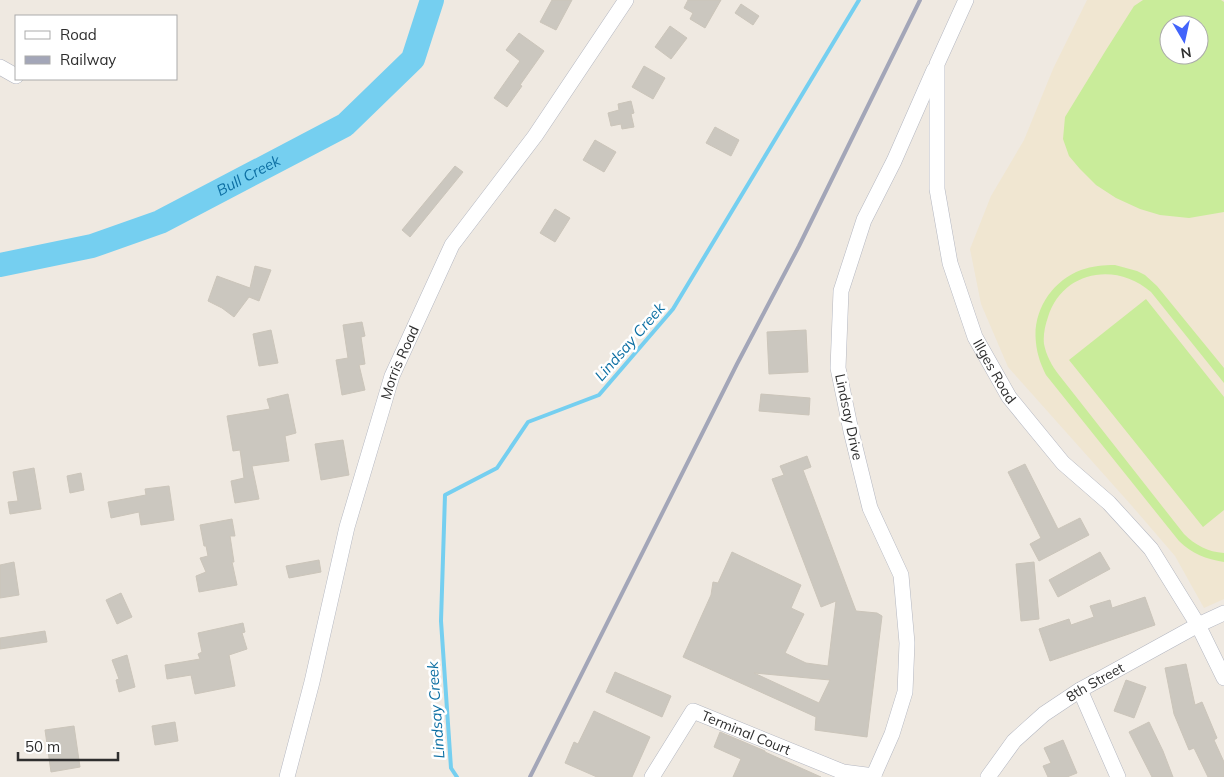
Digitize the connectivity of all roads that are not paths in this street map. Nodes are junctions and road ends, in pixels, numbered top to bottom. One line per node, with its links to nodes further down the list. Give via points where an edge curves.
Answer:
1 (626, 0): 11 (street, Morris Road, via 535,136 452,245 392,376 347,527)
2 (966, 0): 3 (street, Illges Road)
3 (937, 64): 7 (street, Illges Road, via 937,189 950,263 975,337 1009,397 1063,463 1109,503 1151,549); 10 (street, Lindsay Drive, via 864,220 841,291 838,368 870,508 901,574 907,643 905,692 892,734)
4 (0, 68): 5 (street)
5 (15, 76)
6 (1224, 613): 7 (street, 8th Street)
7 (1198, 625): 8 (street, Illges Road); 9 (street, 8th Street)
8 (1224, 678)
9 (1080, 690): 13 (street, 8th Street, via 1044,714 1014,741); 14 (street)
10 (873, 776): 12 (street, Terminal Court, via 843,772 693,711)
11 (287, 777)
12 (652, 777)
13 (988, 777)
14 (1118, 777)

